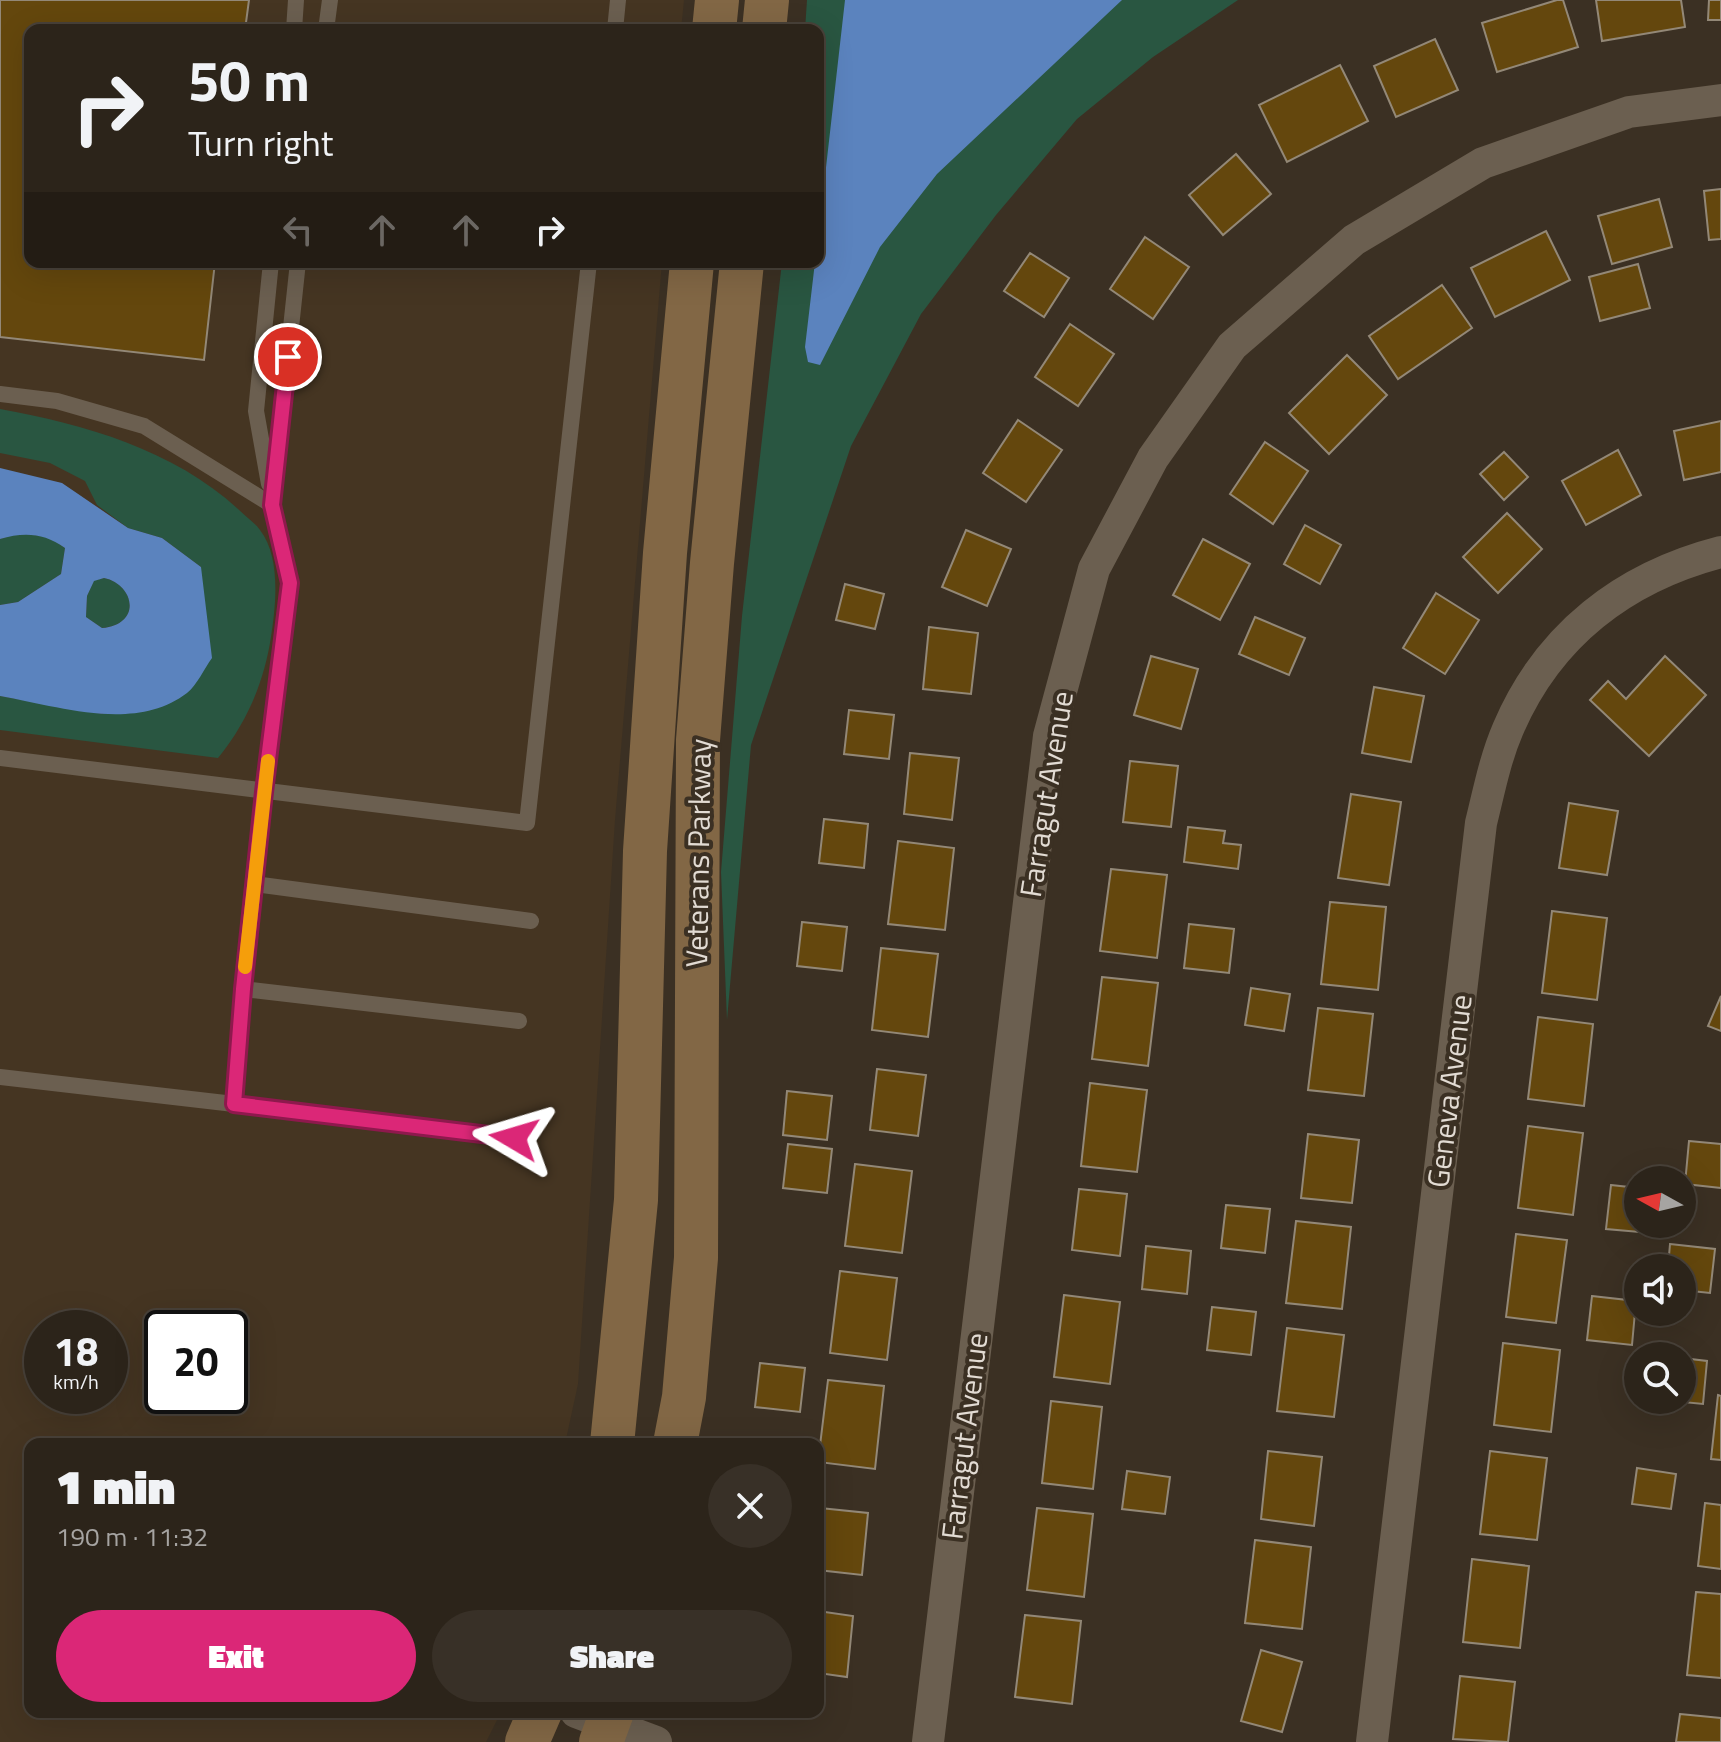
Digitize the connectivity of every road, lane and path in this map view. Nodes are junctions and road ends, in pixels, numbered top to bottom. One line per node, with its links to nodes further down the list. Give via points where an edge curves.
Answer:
1 (296, 0): 6 (lane)
2 (330, 0): 7 (lane)
3 (618, 0): 8 (lane)
4 (717, 0): 9 (main road)
5 (767, 0): 10 (main road)
6 (294, 24)
7 (327, 24)
8 (616, 24)
9 (715, 24)
10 (765, 24)
11 (1721, 100): 37 (street, Farragut Avenue, via 1629,112 1483,163 1354,240 1232,346 1153,458 1094,569 1049,736)
12 (270, 268): 17 (lane)
13 (297, 268): 18 (lane)
14 (588, 268): 23 (lane, via 527,823)
15 (691, 268): 31 (main road, Veterans Parkway, via 645,851 636,1200)
16 (741, 268): 32 (main road, Veterans Parkway, via 698,740 696,1258)
17 (265, 324): 18 (lane); 20 (lane, via 256,411)
18 (291, 327): 20 (lane)
19 (0, 394): 20 (lane, via 57,401 144,426)
20 (272, 505): 23 (lane, via 290,583)
21 (1721, 552): 38 (street, Geneva Avenue, via 1662,571 1620,593 1556,648 1526,694 1495,766 1481,823)
22 (0, 758): 23 (lane)
23 (264, 792): 24 (lane)
24 (254, 884): 25 (lane); 26 (lane)
25 (531, 921)
26 (243, 989): 27 (lane); 29 (lane)
27 (519, 1021)
28 (0, 1077): 29 (lane)
29 (234, 1104): 30 (lane)
30 (514, 1138)
31 (613, 1438)
32 (676, 1438)
33 (537, 1718): 35 (main road)
34 (599, 1722): 36 (street)
35 (527, 1742)
36 (656, 1742)
37 (928, 1742)
38 (1372, 1742)

